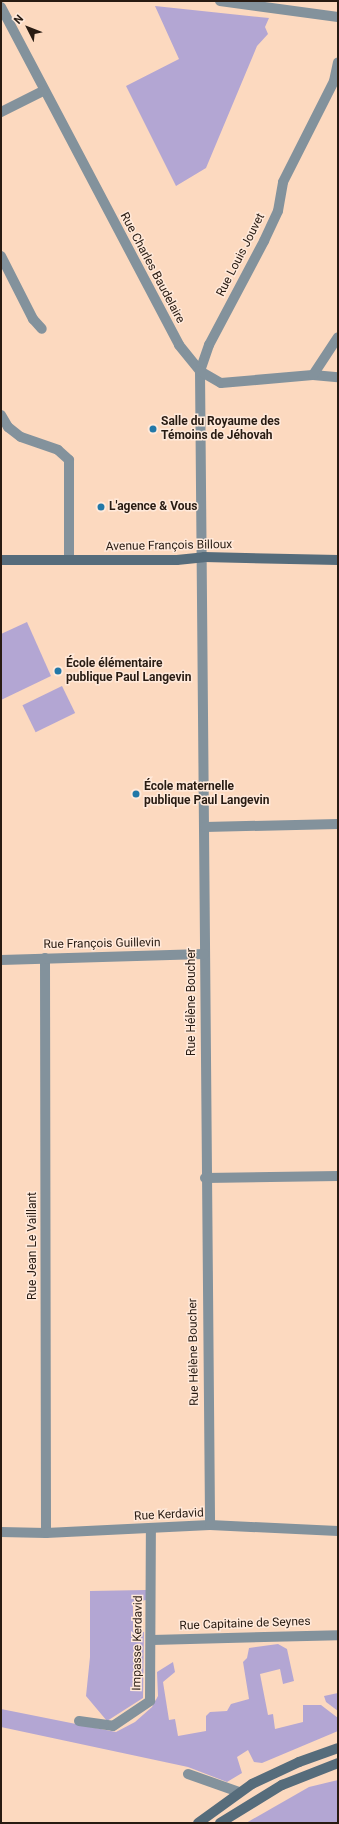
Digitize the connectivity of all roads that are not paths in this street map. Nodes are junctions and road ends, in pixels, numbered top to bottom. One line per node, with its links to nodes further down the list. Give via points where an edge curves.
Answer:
1 (220, 1): 3 (street)
2 (1, 7): 5 (street, Rue Charles Baudelaire)
3 (338, 16)
4 (338, 62): 10 (street, Rue Louis Jouvet, via 334,81 283,182 278,211 209,344)
5 (43, 90): 6 (street); 10 (street, Rue Charles Baudelaire, via 179,345)
6 (1, 112)
7 (1, 256): 8 (street, via 33,319)
8 (42, 328)
9 (338, 337): 11 (street)
10 (200, 371): 11 (street, via 222,383); 14 (street, via 201,531)
11 (313, 375): 12 (street)
12 (338, 377)
13 (1, 415): 16 (street, via 8,427 21,437 58,450 69,460)
14 (204, 557): 16 (main road, Avenue François Billoux, via 177,560); 17 (main road, Avenue François Billoux); 19 (street, Rue Hélène Boucher)
15 (1, 560): 16 (main road, Avenue François Billoux)
16 (69, 560)
17 (338, 560)
18 (338, 824): 19 (street)
19 (205, 827): 20 (street, Rue Hélène Boucher)
20 (204, 954): 21 (street, Rue François Guillevin); 24 (street, Rue Hélène Boucher)
21 (45, 958): 22 (street, Rue François Guillevin); 29 (street, Rue Jean Le Vaillant)
22 (1, 960)
23 (338, 1176): 24 (street)
24 (205, 1178): 25 (street, Rue Hélène Boucher)
25 (210, 1525): 26 (street, Rue Kerdavid); 27 (street, Rue Kerdavid)
26 (151, 1529): 29 (street, Rue Kerdavid); 31 (street, Impasse Kerdavid)
27 (338, 1531)
28 (1, 1532): 29 (street, Rue Kerdavid)
29 (46, 1533)
30 (338, 1635): 31 (street, Rue Capitaine de Seynes)
31 (152, 1640): 32 (street, Impasse Kerdavid, via 150,1701 113,1726)
32 (79, 1721)
33 (338, 1748): 36 (main road, via 275,1772)
34 (338, 1763): 38 (main road, via 282,1785)
35 (188, 1774): 36 (street)
36 (239, 1792): 37 (main road)
37 (198, 1823)
38 (220, 1823)

